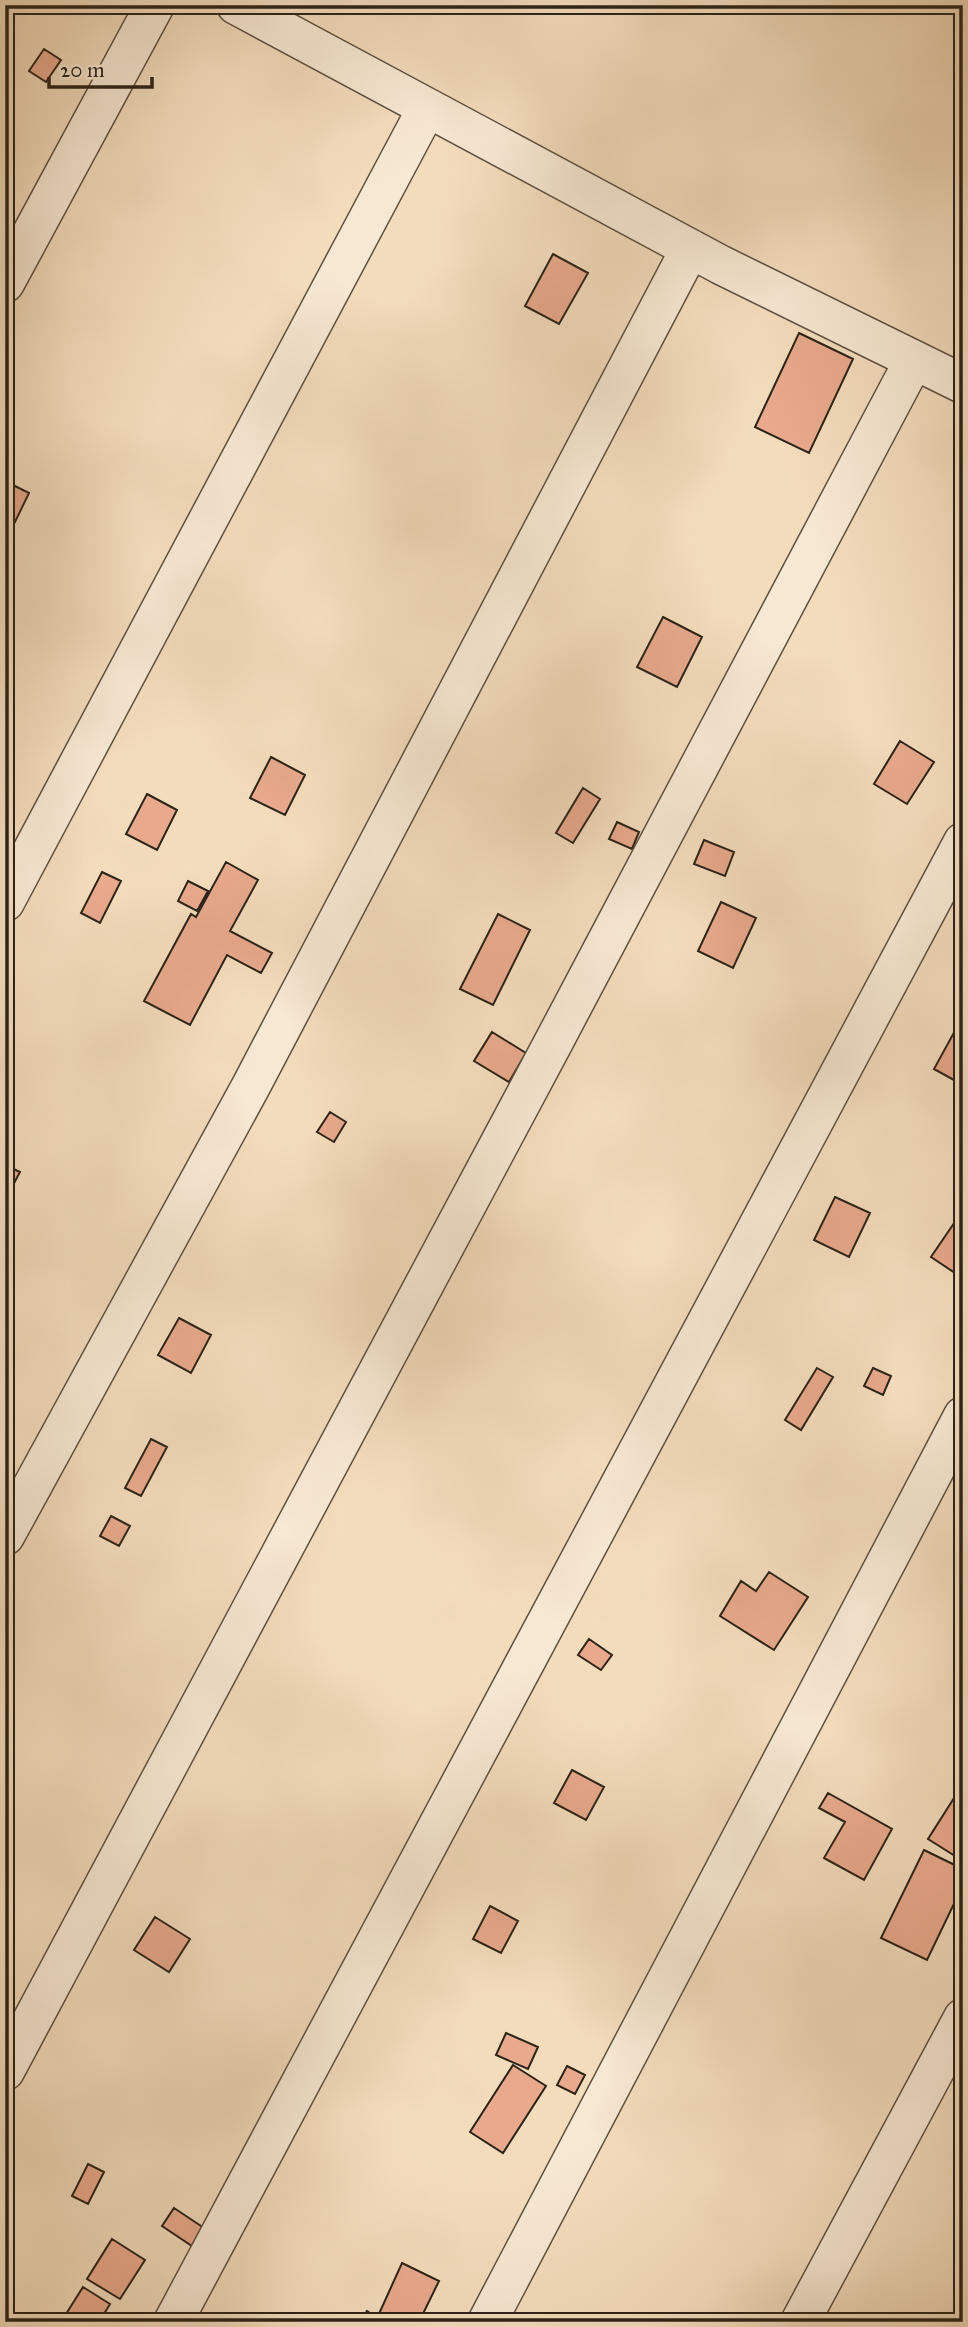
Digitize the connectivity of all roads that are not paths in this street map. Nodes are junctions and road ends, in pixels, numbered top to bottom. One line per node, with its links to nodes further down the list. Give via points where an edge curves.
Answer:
1 (155, 5): 5 (street)
2 (236, 5): 3 (street)
3 (427, 108): 4 (street); 9 (street)
4 (690, 249): 6 (street); 11 (street, via 251,1086)
5 (5, 283)
6 (914, 360): 7 (street); 13 (street)
7 (963, 384)
8 (963, 842): 14 (street)
9 (5, 902)
10 (963, 1416): 15 (street)
11 (5, 1536)
12 (963, 2018): 16 (street)
13 (5, 2071)
14 (173, 2322)
15 (487, 2322)
16 (800, 2322)

